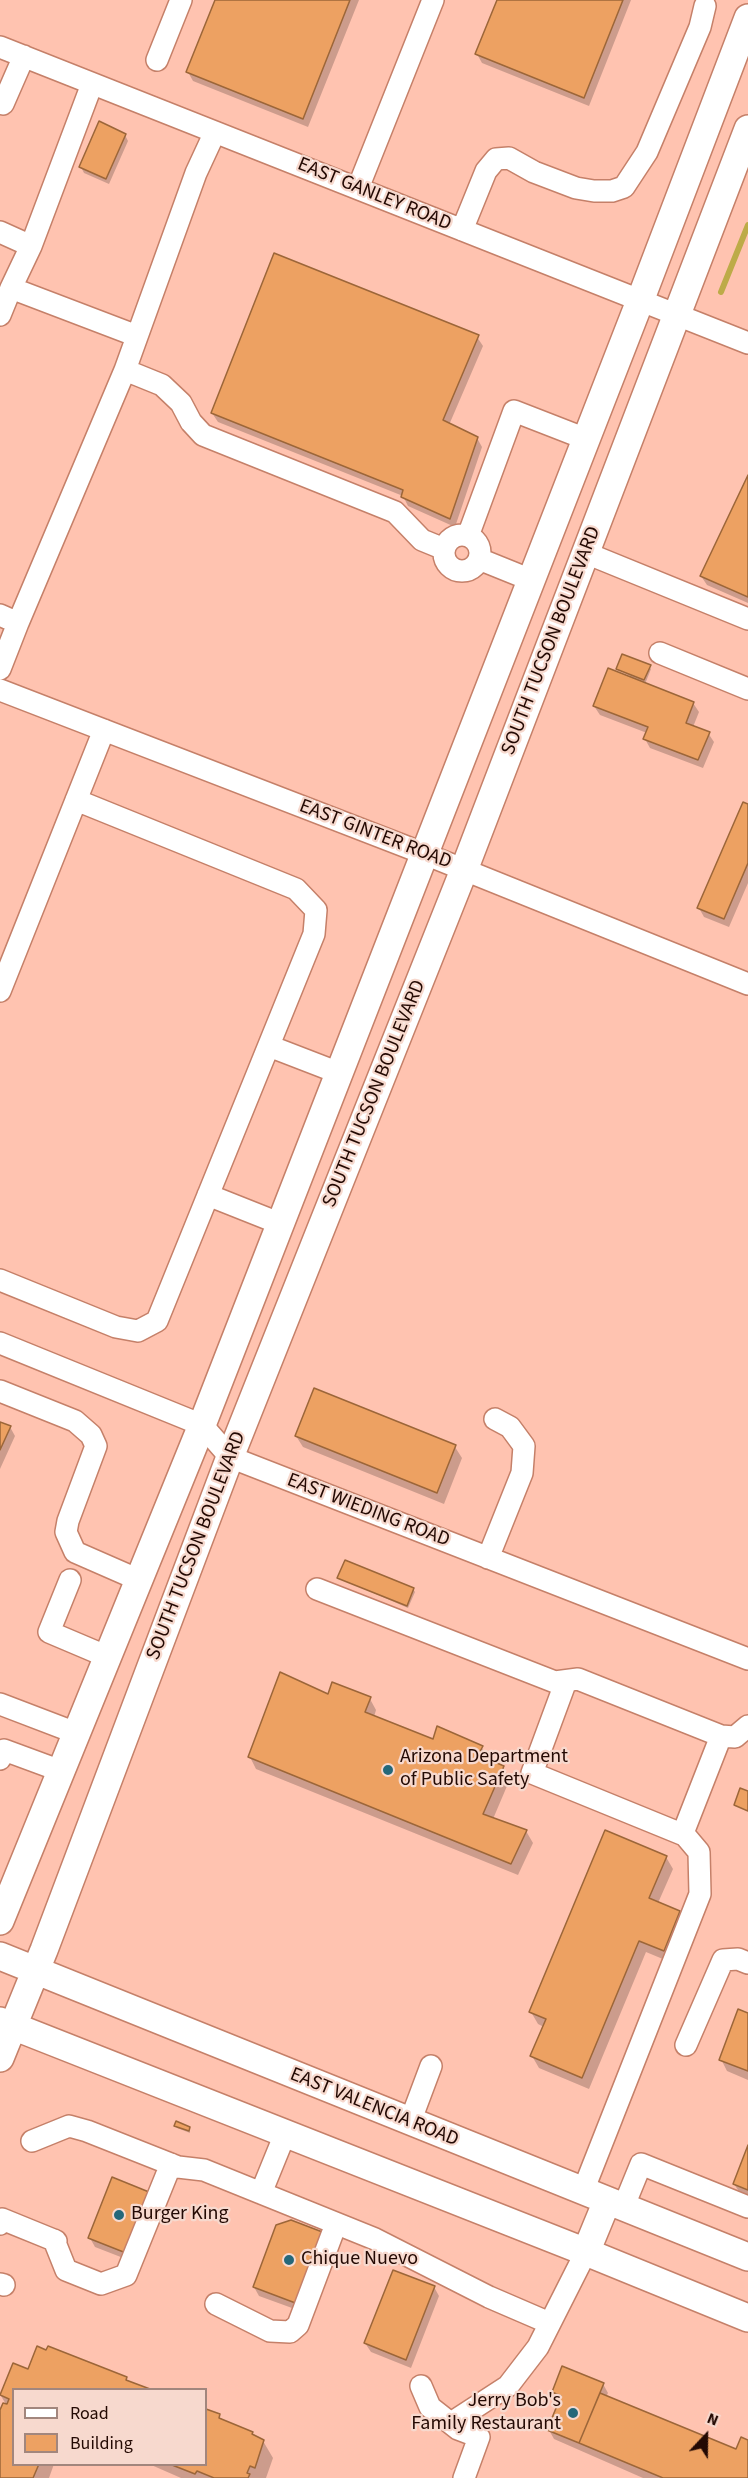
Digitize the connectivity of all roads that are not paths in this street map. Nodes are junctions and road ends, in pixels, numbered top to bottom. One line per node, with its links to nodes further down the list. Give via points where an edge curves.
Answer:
1 (181, 0): 7 (street)
2 (433, 0): 12 (street)
3 (705, 6): 13 (street, via 700,27 647,152 624,187 612,191 576,188 509,158 496,159 486,171)
4 (748, 18): 17 (main road, SOUTH TUCSON BOULEVARD)
5 (0, 47): 6 (street, EAST GANLEY ROAD)
6 (24, 56): 8 (street, EAST GANLEY ROAD); 9 (street)
7 (156, 60)
8 (92, 84): 10 (street, EAST GANLEY ROAD); 15 (street)
9 (1, 104)
10 (215, 132): 12 (street, EAST GANLEY ROAD); 20 (street, via 196,173)
11 (746, 139): 19 (main road, SOUTH TUCSON BOULEVARD)
12 (358, 188): 13 (street, EAST GANLEY ROAD)
13 (462, 230): 17 (street, EAST GANLEY ROAD)
14 (0, 232): 15 (street)
15 (32, 246): 16 (street)
16 (11, 288): 18 (street); 20 (street)
17 (640, 301): 19 (street, EAST GANLEY ROAD); 23 (main road, SOUTH TUCSON BOULEVARD)
18 (0, 315)
19 (678, 315): 21 (street, EAST GANLEY ROAD); 26 (main road, SOUTH TUCSON BOULEVARD)
20 (137, 336): 22 (street)
21 (748, 343)
22 (124, 370): 25 (street, via 162,385 181,403 203,435 395,512 422,540); 29 (street)
23 (586, 439): 24 (street, via 514,411); 28 (main road, SOUTH TUCSON BOULEVARD)
24 (468, 536): 25 (street, via 454,536); 27 (street, via 479,547)
25 (444, 549): 27 (street, via 445,560 459,571 471,569)
26 (586, 553): 30 (street); 38 (main road, SOUTH TUCSON BOULEVARD)
27 (479, 559): 28 (street)
28 (531, 580): 37 (main road, SOUTH TUCSON BOULEVARD)
29 (9, 619): 32 (street)
30 (748, 619)
31 (660, 653): 33 (street)
32 (0, 669)
33 (748, 689)
34 (0, 690): 35 (street, EAST GINTER ROAD)
35 (104, 730): 36 (street); 37 (street, EAST GINTER ROAD)
36 (76, 800): 40 (street); 41 (street, via 296,889 316,910 314,934)
37 (425, 854): 38 (street, EAST GINTER ROAD); 42 (main road, SOUTH TUCSON BOULEVARD)
38 (464, 870): 39 (street, EAST GINTER ROAD); 50 (main road, SOUTH TUCSON BOULEVARD)
39 (748, 984)
40 (0, 991)
41 (269, 1046): 42 (street); 43 (street)
42 (339, 1074): 44 (main road, SOUTH TUCSON BOULEVARD)
43 (208, 1195): 44 (street); 45 (street, via 157,1321 138,1331 116,1327)
44 (281, 1224): 49 (main road, SOUTH TUCSON BOULEVARD)
45 (0, 1280)
46 (0, 1343): 49 (street, EAST WIEDING ROAD)
47 (0, 1391): 53 (street, via 75,1421 90,1436 96,1446 66,1532 75,1552)
48 (495, 1419): 51 (street, via 510,1427 524,1446 522,1473)
49 (202, 1425): 50 (street, EAST WIEDING ROAD); 53 (main road, SOUTH TUCSON BOULEVARD)
50 (230, 1457): 51 (street, EAST WIEDING ROAD); 68 (main road, SOUTH TUCSON BOULEVARD)
51 (488, 1558): 56 (street, EAST WIEDING ROAD)
52 (70, 1580): 55 (street, via 49,1632)
53 (139, 1580): 55 (main road, SOUTH TUCSON BOULEVARD)
54 (317, 1588): 57 (street, via 555,1682)
55 (108, 1657): 60 (main road, SOUTH TUCSON BOULEVARD)
56 (748, 1659)
57 (566, 1681): 61 (street, via 578,1679); 64 (street, via 532,1773)
58 (0, 1704): 60 (street)
59 (748, 1726): 61 (street, via 735,1737)
60 (76, 1733): 63 (main road, SOUTH TUCSON BOULEVARD)
61 (721, 1736): 64 (street)
62 (0, 1759): 63 (street, via 4,1750)
63 (61, 1771): 65 (main road, SOUTH TUCSON BOULEVARD)
64 (684, 1835): 78 (street, via 699,1852 700,1894)
65 (0, 1921)
66 (0, 1956): 68 (main road, EAST VALENCIA ROAD)
67 (748, 1964): 70 (street, via 738,1959 723,1960)
68 (34, 1971): 69 (main road, SOUTH TUCSON BOULEVARD); 73 (main road, EAST VALENCIA ROAD)
69 (6, 2024): 71 (main road, SOUTH TUCSON BOULEVARD); 74 (main road)
70 (686, 2045)
71 (0, 2058)
72 (431, 2066): 73 (street)
73 (410, 2122): 78 (main road, EAST VALENCIA ROAD)
74 (285, 2134): 77 (street); 82 (main road)
75 (32, 2141): 76 (street, via 69,2126)
76 (171, 2164): 77 (street, via 204,2170); 80 (street, via 126,2275 101,2284 66,2270 55,2240 2,2219)
77 (261, 2193): 81 (street)
78 (605, 2200): 79 (street, via 641,2164); 82 (main road); 83 (main road, EAST VALENCIA ROAD)
79 (748, 2207)
80 (0, 2224)
81 (336, 2224): 84 (street, via 298,2325 290,2332 270,2331); 86 (street)
82 (586, 2252): 85 (main road); 88 (street, via 538,2347 508,2386)
83 (748, 2257)
84 (216, 2304)
85 (748, 2318)
86 (547, 2322)
87 (421, 2386): 88 (street, via 430,2407)
88 (451, 2423): 89 (street, via 479,2437)
89 (464, 2478)

